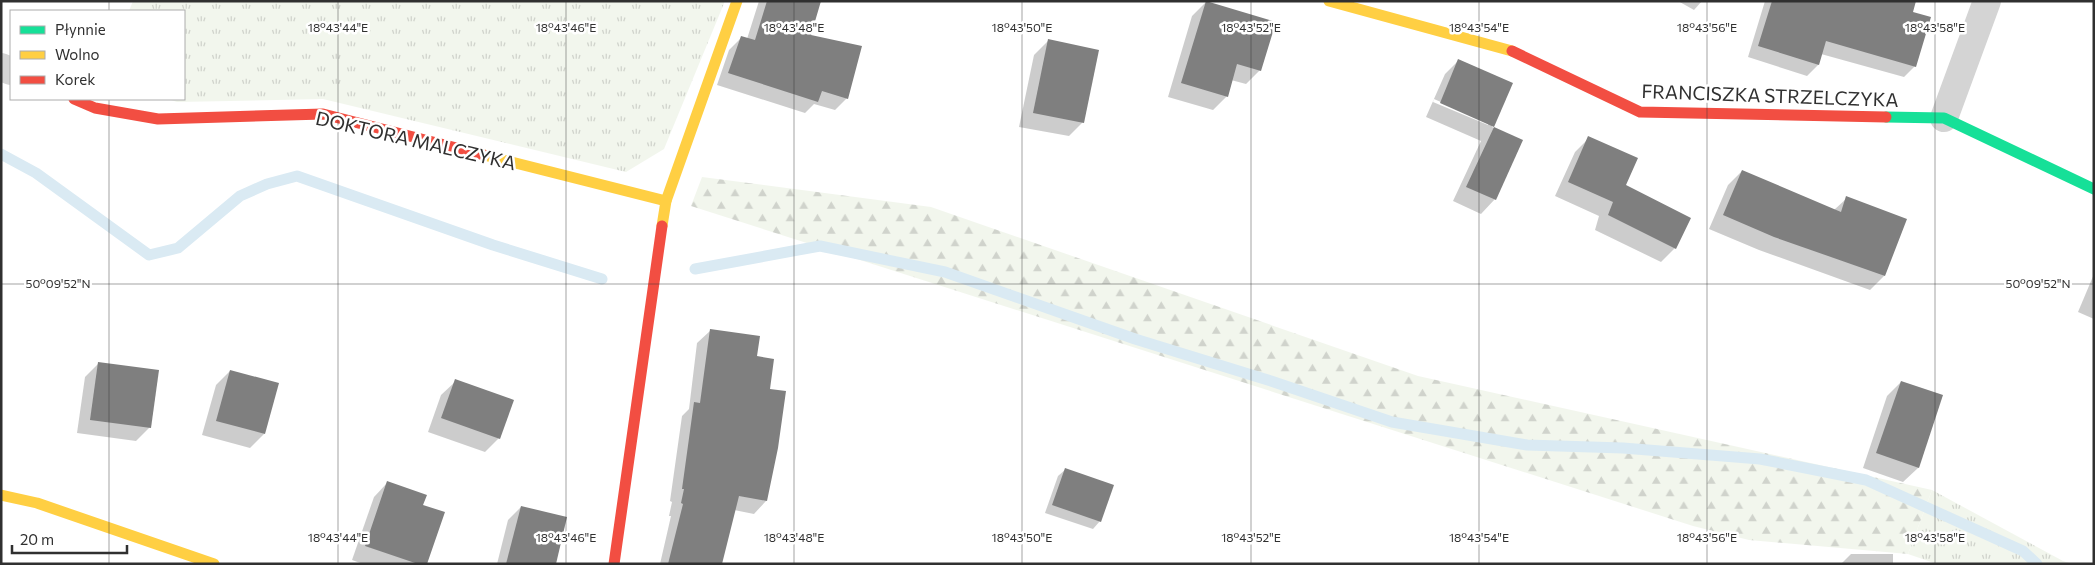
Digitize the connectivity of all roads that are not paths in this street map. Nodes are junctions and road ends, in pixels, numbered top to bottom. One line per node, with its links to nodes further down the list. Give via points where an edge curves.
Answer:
1 (736, 1): 7 (street)
2 (1328, 1): 5 (street, FRANCISZKA STRZELCZYKA, via 1515,52 1640,112)
3 (1987, 1): 5 (street)
4 (76, 100): 7 (street, DOKTORA MALCZYKA, via 95,108 158,119 323,114)
5 (1944, 118): 6 (street, FRANCISZKA STRZELCZYKA)
6 (2094, 189)
7 (666, 202): 10 (street)
8 (1, 495): 9 (street, via 37,503)
9 (214, 564)
10 (614, 564)

